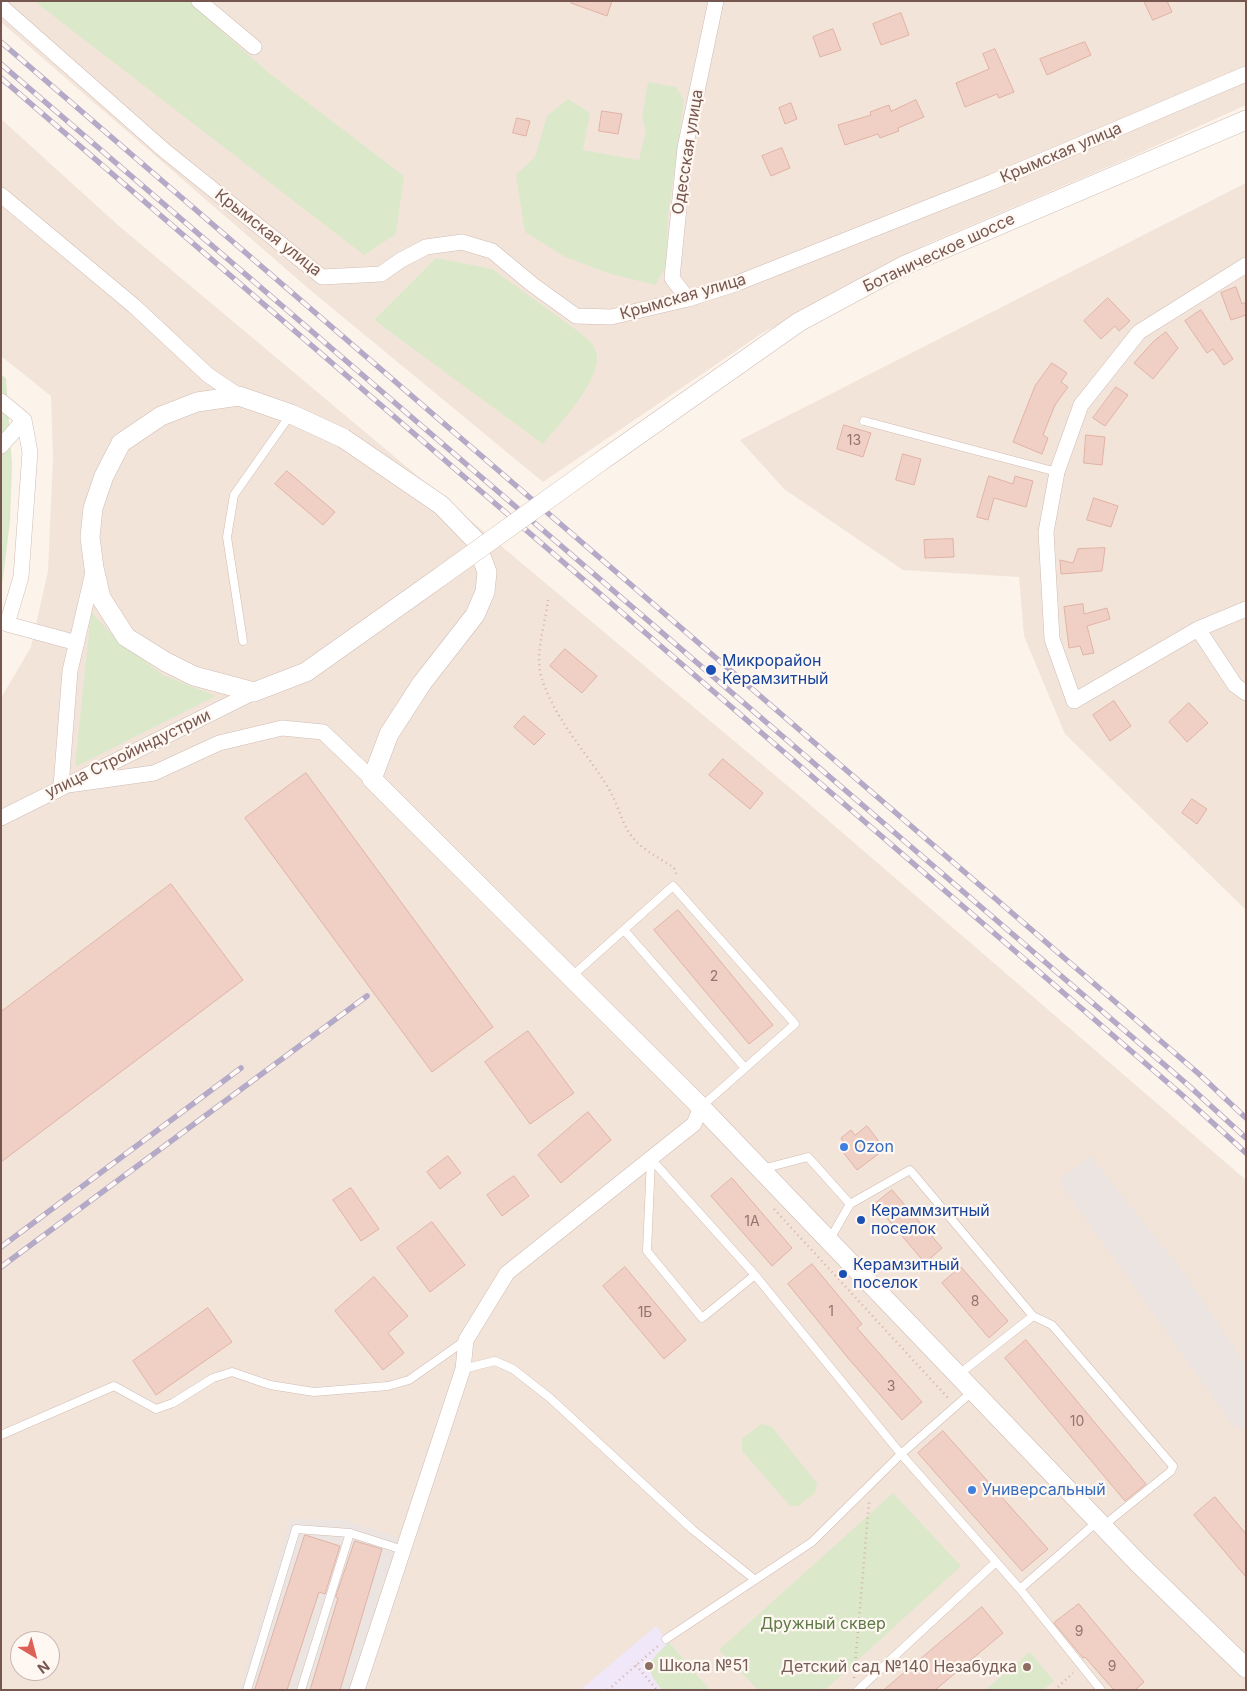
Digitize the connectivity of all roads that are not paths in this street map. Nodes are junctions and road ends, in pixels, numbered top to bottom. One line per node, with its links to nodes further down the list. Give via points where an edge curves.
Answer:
1 (199, 1): 4 (street)
2 (716, 1): 9 (street, Одесская улица, via 685,148 676,224 672,278)
3 (1, 6): 9 (street, Крымская улица, via 165,151 322,277 381,274 426,247 462,242 492,251 576,316 611,318)
4 (254, 47)
5 (1246, 74): 9 (street, Крымская улица, via 992,182 735,284)
6 (1246, 120): 22 (street, Ботаническое шоссе, bridge, via 903,266 799,322 306,672)
7 (1, 195): 10 (street, via 134,306 208,375)
8 (1246, 265): 16 (street, via 1139,332 1081,405)
9 (688, 299)
10 (239, 396): 12 (street); 17 (street, via 197,402 161,416 121,443 104,476 93,508 90,537)
11 (1, 401): 13 (street)
12 (291, 414): 20 (lane, via 234,495 227,537); 24 (street, via 343,438 441,504 475,540 487,572 485,592 475,615 422,683 389,734)
13 (24, 420): 15 (street); 21 (street, via 30,452 21,577 7,624)
14 (864, 421): 16 (lane)
15 (1, 446)
16 (1057, 472): 19 (street, via 1046,532 1052,639 1074,701)
17 (94, 568): 21 (street); 22 (street, via 101,598 126,637 194,676)
18 (1246, 609): 19 (street)
19 (1198, 629): 23 (street, via 1235,684)
20 (243, 641)
21 (77, 643): 25 (street, via 70,671)
22 (254, 692): 25 (street, улица Стройиндустрии)
23 (1246, 693)
24 (372, 779): 25 (street, via 323,732 282,728 220,743 154,773); 28 (street)
25 (61, 786): 26 (street, улица Стройиндустрии)
26 (1, 818)
27 (624, 930): 28 (lane); 29 (lane); 29 (lane, via 672,886 795,1024)
28 (571, 977): 30 (street)
29 (745, 1068): 30 (lane)
30 (701, 1107): 31 (street, via 694,1124); 32 (street)
31 (651, 1159): 35 (lane); 35 (lane, via 647,1251 702,1318); 37 (street, via 507,1273)
32 (760, 1170): 33 (lane, via 808,1157); 34 (street)
33 (850, 1204): 34 (lane); 36 (lane, via 910,1170)
34 (829, 1241): 39 (street)
35 (755, 1275): 42 (lane)
36 (1032, 1316): 39 (lane); 43 (lane, via 1052,1325 1173,1466 1171,1471)
37 (466, 1340): 38 (street); 41 (lane, via 409,1380 388,1386 314,1392 270,1384 232,1372 213,1378 156,1410 114,1386)
38 (463, 1369): 45 (street); 47 (lane, via 495,1361 513,1368 693,1530)
39 (958, 1375): 40 (street)
40 (973, 1391): 42 (lane); 43 (street)
41 (1, 1435)
42 (901, 1454): 46 (lane); 47 (lane, via 812,1542)
43 (1101, 1524): 48 (lane); 50 (street)
44 (350, 1534): 45 (lane); 51 (lane, via 296,1529); 52 (lane)
45 (402, 1550): 53 (street)
46 (996, 1562): 48 (lane); 54 (lane)
47 (754, 1578): 49 (lane)
48 (1020, 1590): 55 (lane)
49 (666, 1639)
50 (1246, 1668)
51 (247, 1690)
52 (302, 1690)
53 (357, 1690)
54 (858, 1690)
55 (1101, 1690)

